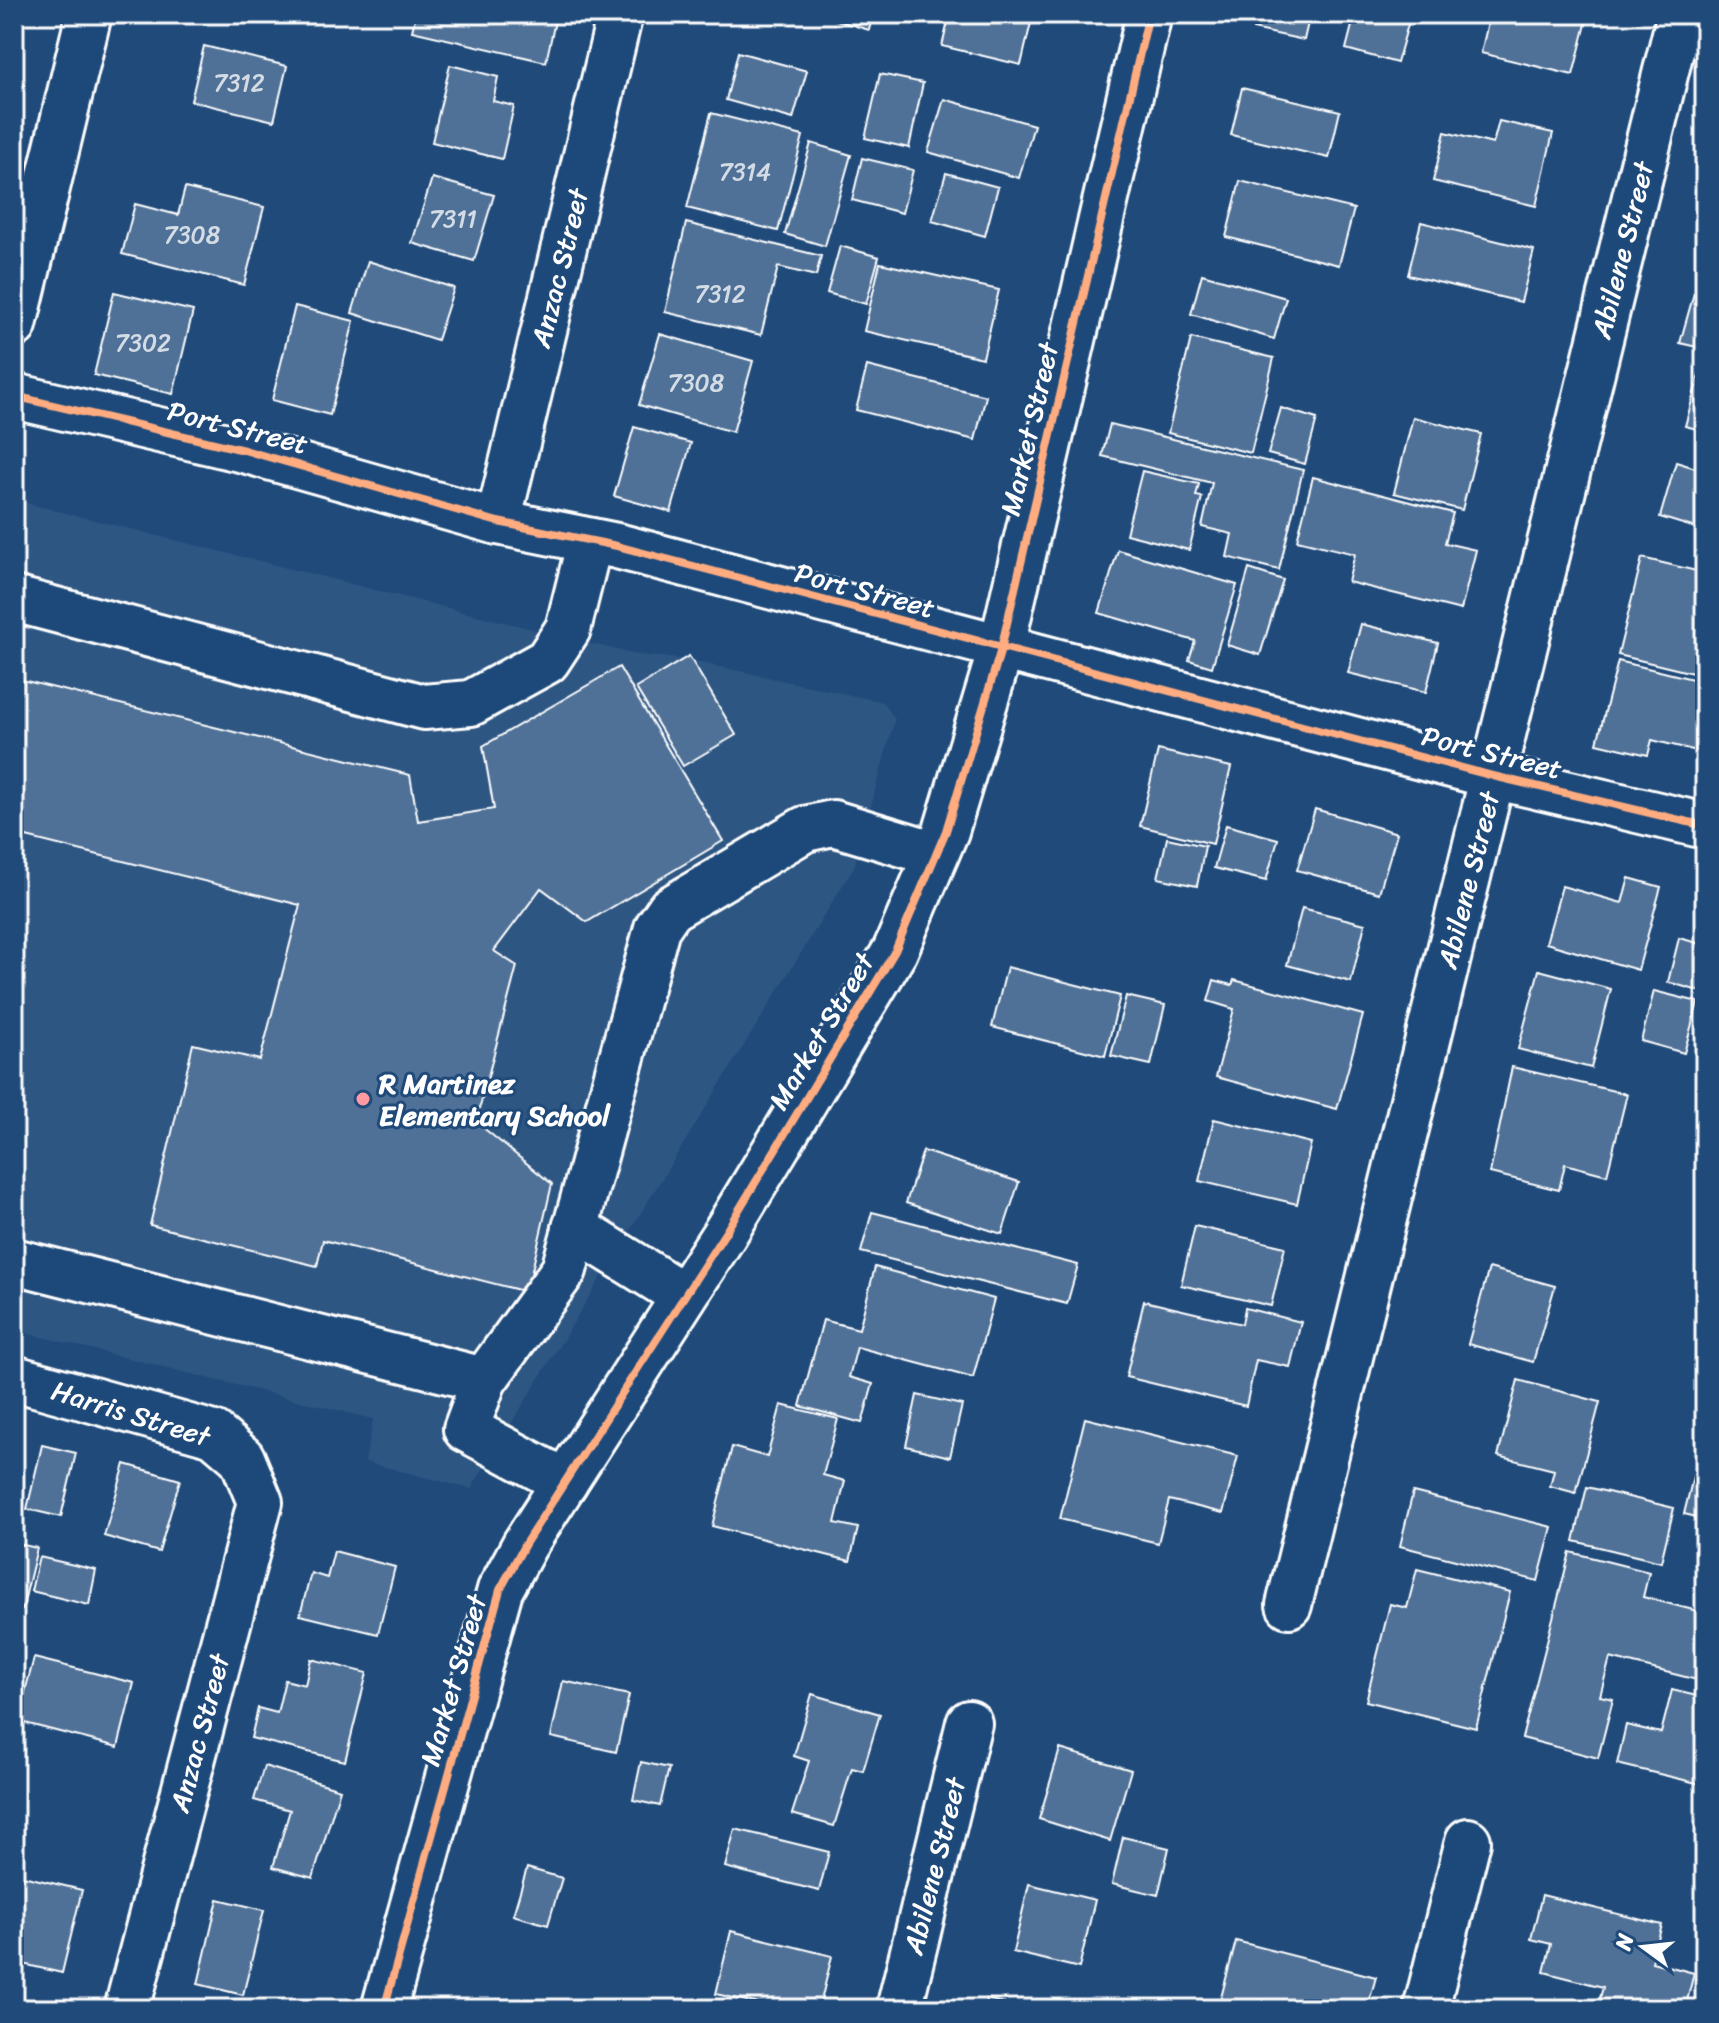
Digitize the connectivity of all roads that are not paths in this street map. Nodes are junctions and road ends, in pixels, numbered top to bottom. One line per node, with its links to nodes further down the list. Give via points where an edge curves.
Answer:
1 (89, 14): 5 (street)
2 (620, 14): 7 (street, Anzac Street)
3 (1149, 14): 10 (street, Market Street)
4 (1680, 14): 11 (street, Abilene Street)
5 (14, 325)
6 (14, 396): 7 (street, Port Street, via 244,450)
7 (498, 522): 8 (street, Port Street)
8 (590, 541): 9 (street, via 568,629 547,661 471,703 424,707); 10 (street, Port Street)
9 (14, 599)
10 (1001, 649): 11 (street, Port Street); 13 (street, Market Street)
11 (1493, 776): 12 (street, Port Street); 21 (street, Abilene Street)
12 (1705, 826)
13 (936, 854): 14 (street, via 833,823 805,829 670,909 657,928 646,963); 16 (street, Market Street, via 895,951)
14 (575, 1228): 16 (street); 18 (street, via 564,1270)
15 (14, 1261): 18 (street)
16 (684, 1296): 20 (street, Market Street)
17 (14, 1378): 19 (street, Harris Street, via 214,1434)
18 (484, 1380): 20 (street, via 466,1429)
19 (242, 1458): 24 (street, Anzac Street, via 260,1502)
20 (565, 1482): 25 (street, Market Street, via 500,1590)
21 (1289, 1605)
22 (969, 1723): 26 (street, Abilene Street)
23 (1468, 1841): 27 (street)
24 (127, 2009)
25 (384, 2009)
26 (899, 2009)
27 (1426, 2009)

